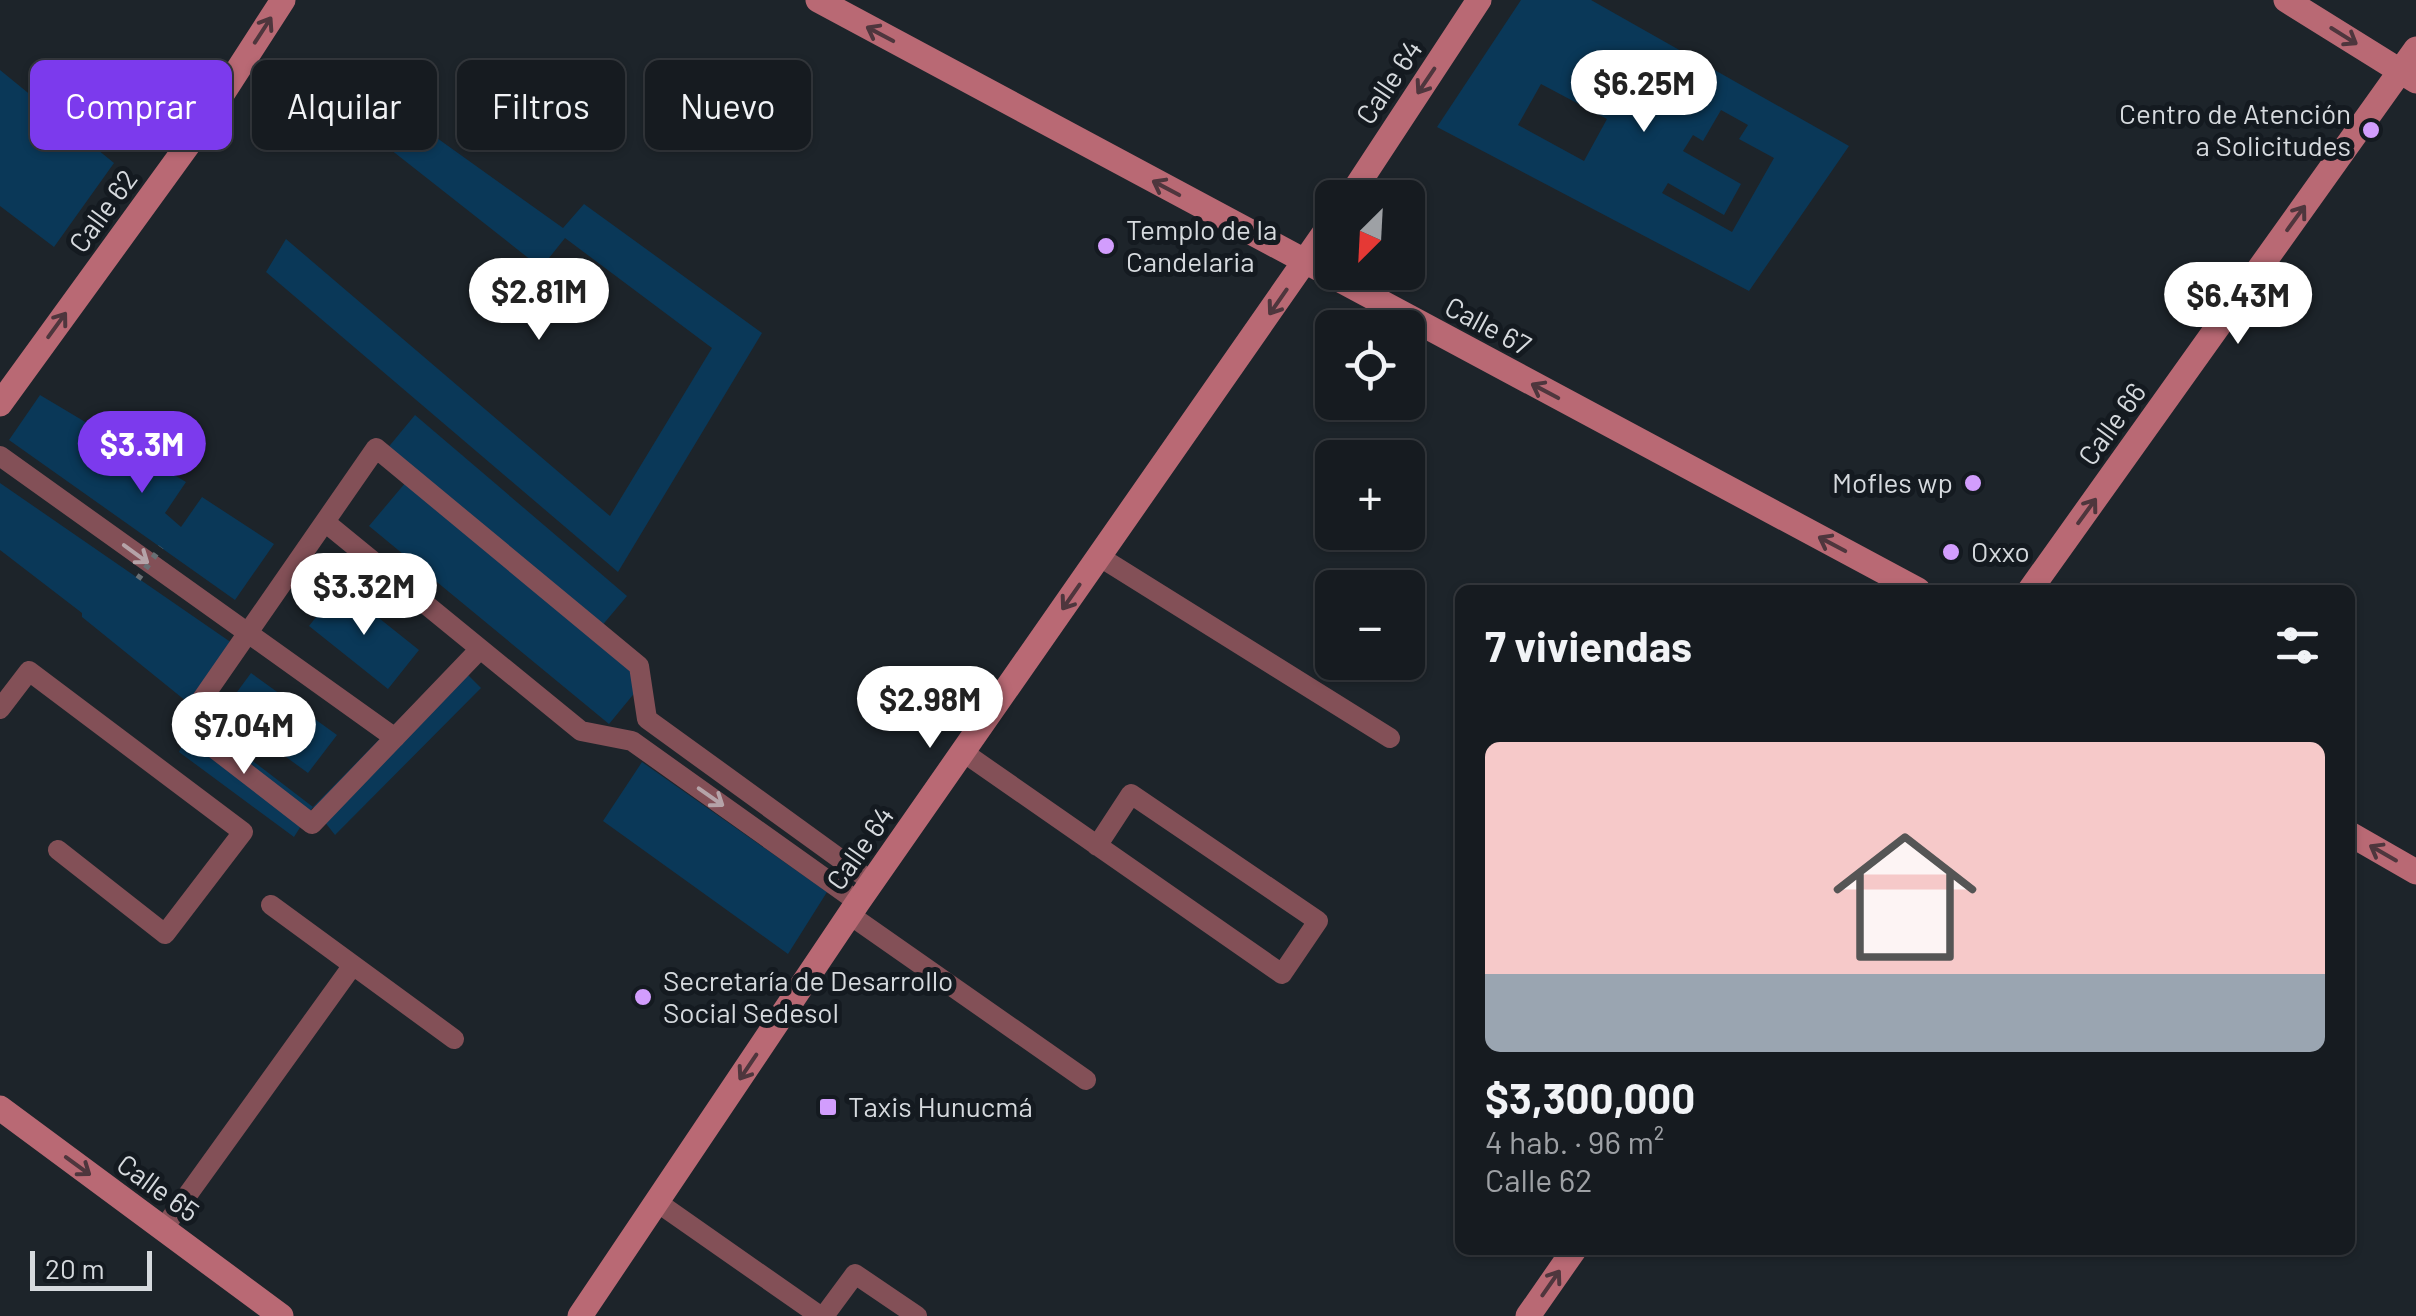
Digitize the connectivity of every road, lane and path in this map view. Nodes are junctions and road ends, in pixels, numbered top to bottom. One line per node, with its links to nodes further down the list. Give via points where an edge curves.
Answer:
1 (283, 0): 10 (street, Calle 62, one-way to 1, via 201,127)
2 (818, 0): 9 (street, Calle 67, one-way to 2)
3 (1479, 0): 7 (street, Calle 64, one-way to 7)
4 (2286, 0): 6 (street, one-way to 6)
5 (2416, 49): 6 (street, Calle 66)
6 (2408, 76): 17 (street, Calle 66, one-way to 6)
7 (1360, 180)
8 (1315, 249): 9 (street, Calle 64)
9 (1306, 263): 14 (street, Calle 64, one-way to 14); 16 (street, Calle 67, one-way to 9)
10 (0, 404)
11 (0, 456): 18 (lane, one-way to 18)
12 (325, 522): 18 (lane); 19 (lane); 28 (lane, via 376,448 640,666 647,719)
13 (160, 546): 15 (path, bridge)
14 (1100, 557): 22 (lane); 23 (street, Calle 64, one-way to 23)
15 (138, 579)
16 (1909, 585)
17 (2034, 585)
18 (248, 633): 21 (lane); 21 (lane, via 184,726 312,824)
19 (480, 649): 21 (lane); 28 (lane, one-way to 28, via 581,732 632,741)
20 (0, 709): 26 (lane, via 29,670 243,832 165,934)
21 (394, 738)
22 (1390, 738)
23 (963, 752): 25 (lane); 28 (street, Calle 64)
24 (2355, 837): 27 (street, one-way to 24)
25 (1097, 846): 25 (lane, via 1282,974 1318,921 1131,794)
26 (58, 850)
27 (2416, 872)
28 (860, 900): 32 (lane); 34 (street, Calle 64, one-way to 34)
29 (270, 905): 30 (lane)
30 (353, 965): 31 (lane); 35 (lane)
31 (454, 1039)
32 (1086, 1080)
33 (0, 1108): 35 (street, Calle 65, one-way to 35)
34 (657, 1202): 38 (street, Calle 64); 39 (lane)
35 (163, 1229): 37 (street, Calle 65)
36 (1571, 1255): 41 (street, one-way to 36)
37 (281, 1316)
38 (580, 1316)
39 (822, 1316): 40 (lane, via 855,1274)
40 (916, 1316)
41 (1528, 1316)

